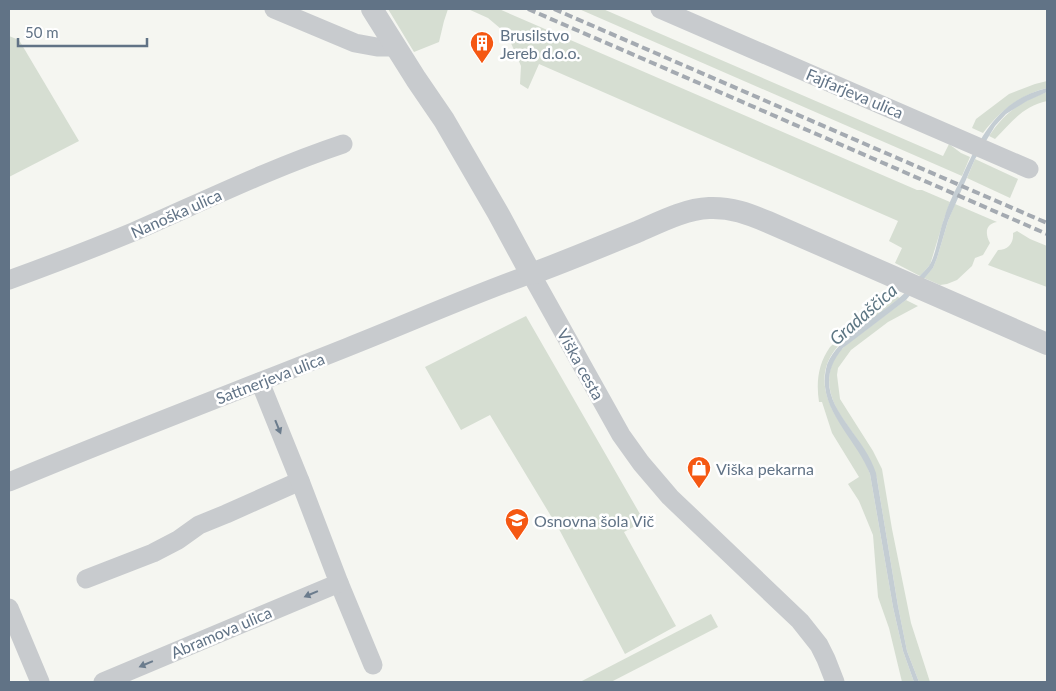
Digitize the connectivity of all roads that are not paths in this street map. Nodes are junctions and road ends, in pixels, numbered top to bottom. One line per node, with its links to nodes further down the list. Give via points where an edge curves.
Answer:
1 (274, 9): 5 (street, via 355,43)
2 (372, 9): 5 (street, Viška cesta)
3 (660, 9): 4 (street, Fajfarjeva ulica)
4 (682, 13): 7 (street, Fajfarjeva ulica)
5 (396, 47): 8 (street, Viška cesta, via 444,120)
6 (342, 144): 9 (street, Nanoška ulica)
7 (1029, 169)
8 (531, 274): 10 (street, via 680,215 717,208 735,210); 11 (street, Sattnerjeva ulica); 20 (street, Viška cesta, via 621,435 641,463 670,497 800,621 819,645)
9 (9, 280)
10 (1047, 344)
11 (260, 382): 12 (street, one-way to 12); 13 (street, Sattnerjeva ulica)
12 (300, 481): 14 (street, via 199,525 153,553); 15 (street)
13 (9, 482)
14 (86, 578)
15 (339, 583): 17 (street); 19 (street, Abramova ulica, one-way to 19)
16 (9, 608): 18 (street)
17 (372, 665)
18 (40, 682)
19 (102, 682)
20 (835, 682)

